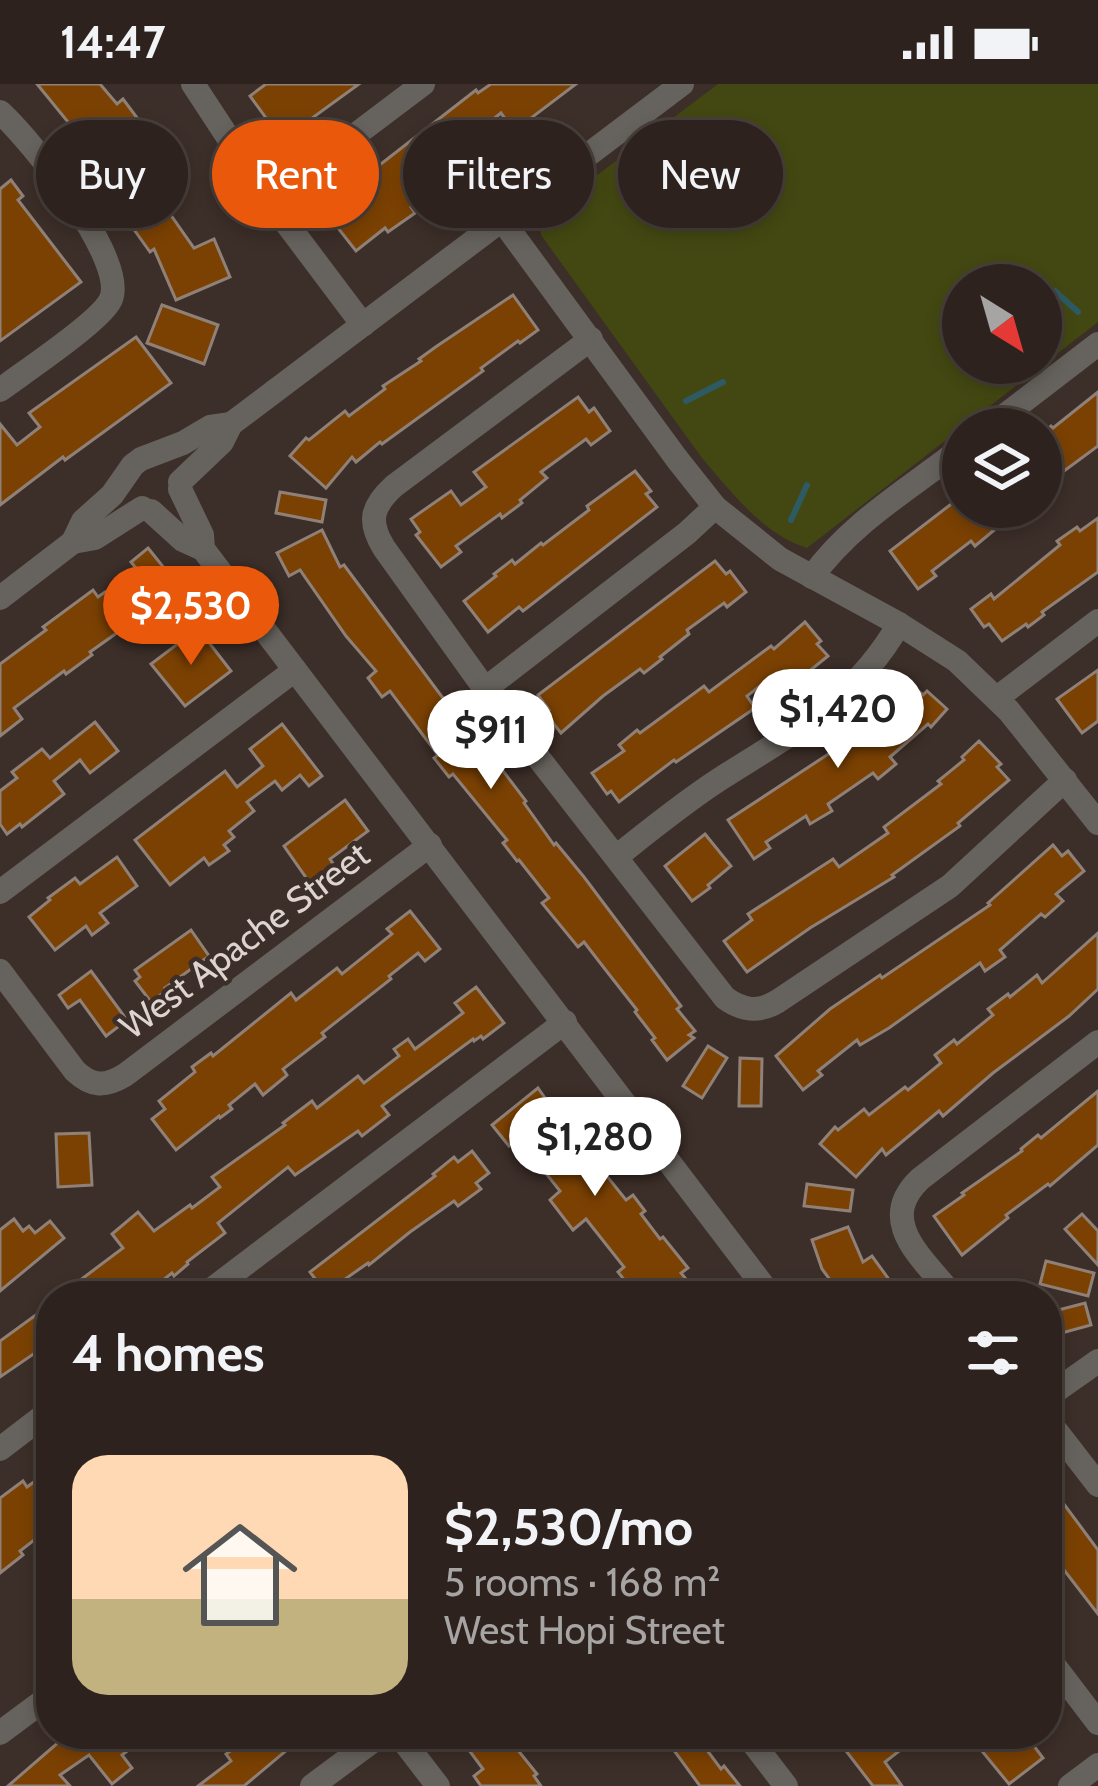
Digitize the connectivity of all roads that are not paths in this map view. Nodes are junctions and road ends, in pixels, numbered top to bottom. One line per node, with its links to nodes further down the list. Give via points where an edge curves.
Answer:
1 (194, 84): 5 (street)
2 (423, 84): 6 (street)
3 (682, 84): 7 (street)
4 (0, 112): 14 (street, via 71,199 111,270 114,292 96,317)
5 (217, 120)
6 (375, 120)
7 (594, 150)
8 (290, 228): 11 (street)
9 (491, 228): 11 (street)
10 (508, 228): 12 (street)
11 (363, 325): 16 (street, via 231,424 210,427)
12 (591, 339): 19 (street); 28 (street, via 394,486 371,515 384,548)
13 (1098, 344): 15 (street)
14 (0, 390)
15 (1014, 408)
16 (188, 463): 18 (street, via 150,457); 20 (street, via 172,502); 22 (street)
17 (942, 463): 23 (street, via 861,525)
18 (128, 473): 20 (street, via 128,494); 21 (street)
19 (716, 507): 23 (street); 28 (street)
20 (146, 510): 21 (street); 22 (street)
21 (73, 542): 24 (street)
22 (203, 549): 27 (street)
23 (812, 577): 26 (street)
24 (0, 598)
25 (1098, 621): 29 (street)
26 (899, 624): 29 (street); 33 (street, via 873,665 827,710)
27 (295, 670): 32 (street); 34 (street)
28 (485, 688): 33 (street)
29 (997, 698): 30 (street)
30 (1065, 780): 31 (street); 33 (street, via 916,910 757,1010 734,1005 716,989)
31 (1098, 824)
32 (430, 845): 35 (street, West Apache Street, via 106,1084 76,1071); 36 (street)
33 (616, 857)
34 (0, 892)
35 (0, 971)
36 (566, 1022): 38 (street); 39 (street)
37 (1098, 1042): 40 (street, via 904,1198 905,1232)
38 (223, 1281)
39 (760, 1281)
40 (942, 1281)
41 (1098, 1361): 42 (street)
42 (1062, 1386)
43 (36, 1422): 45 (street)
44 (1062, 1438): 46 (street)
45 (0, 1449)
46 (1098, 1485)
47 (1062, 1676): 49 (street)
48 (36, 1706): 50 (street)
49 (1098, 1723)
50 (0, 1733)
51 (362, 1749): 55 (street)
52 (410, 1749): 56 (street)
53 (758, 1749): 57 (street)
54 (1098, 1765): 58 (street)
55 (312, 1786)
56 (438, 1786)
57 (786, 1786)
58 (1070, 1786)

